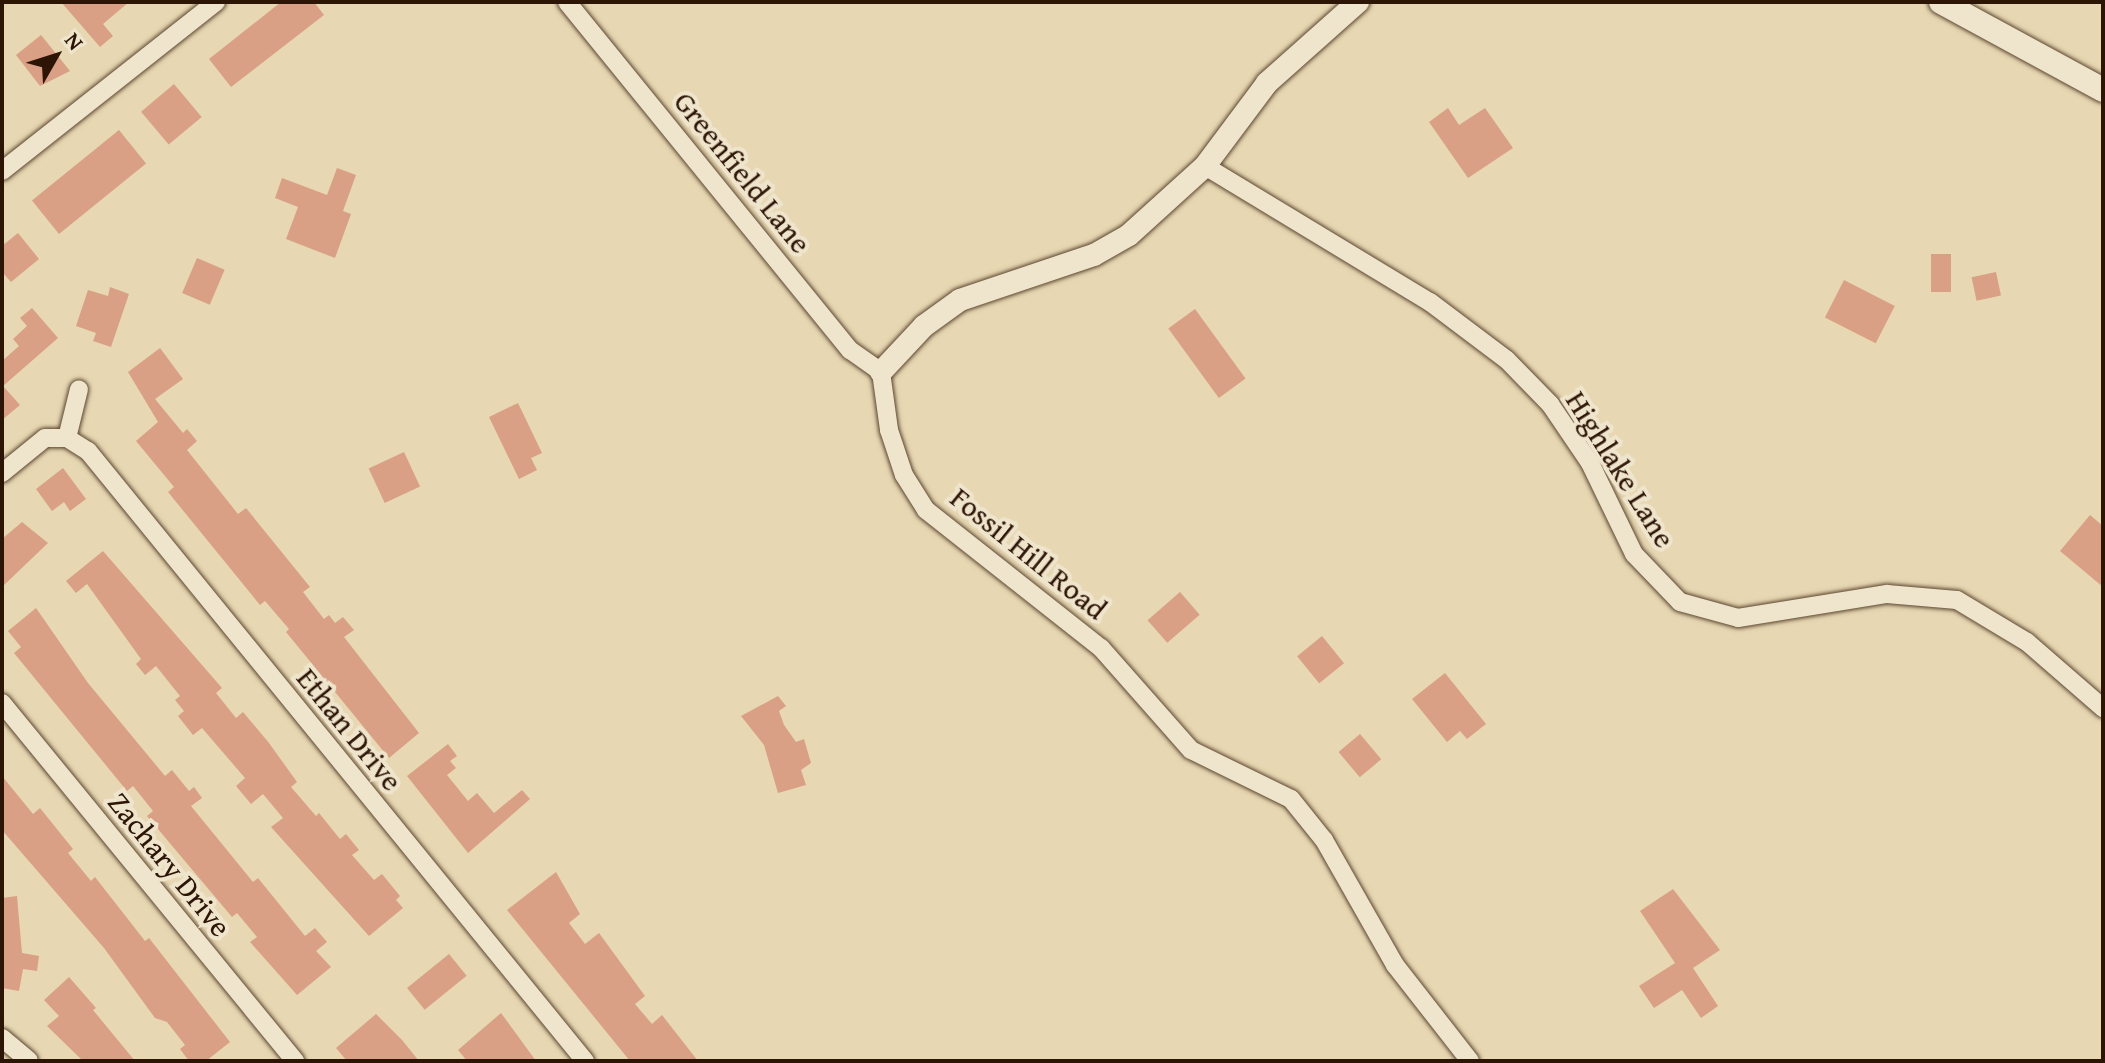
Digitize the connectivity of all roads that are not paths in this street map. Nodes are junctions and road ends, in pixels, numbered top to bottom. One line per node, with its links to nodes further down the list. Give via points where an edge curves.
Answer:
1 (216, 2): 7 (street)
2 (567, 2): 8 (street, Greenfield Lane, via 850,350)
3 (1358, 2): 6 (street, via 1267,83)
4 (1941, 2): 5 (main road)
5 (2103, 90)
6 (1205, 166): 8 (street, via 1129,235 1094,255 960,300 924,326); 13 (street, Highlake Lane, via 1430,302 1507,360 1550,404 1590,463 1634,554 1680,602 1738,618 1887,594 1957,600 2027,642)
7 (2, 171)
8 (881, 372): 18 (street, Fossil Hill Road, via 899,460 926,510 1101,648 1191,750 1291,799 1324,840 1395,965)
9 (79, 389): 10 (street)
10 (67, 438): 11 (street, via 45,438); 17 (street, Ethan Drive, via 88,451)
11 (2, 473)
12 (2, 703): 16 (street, Zachary Drive)
13 (2103, 708)
14 (2, 1038): 15 (street)
15 (29, 1061)
16 (295, 1061)
17 (585, 1061)
18 (1470, 1061)

